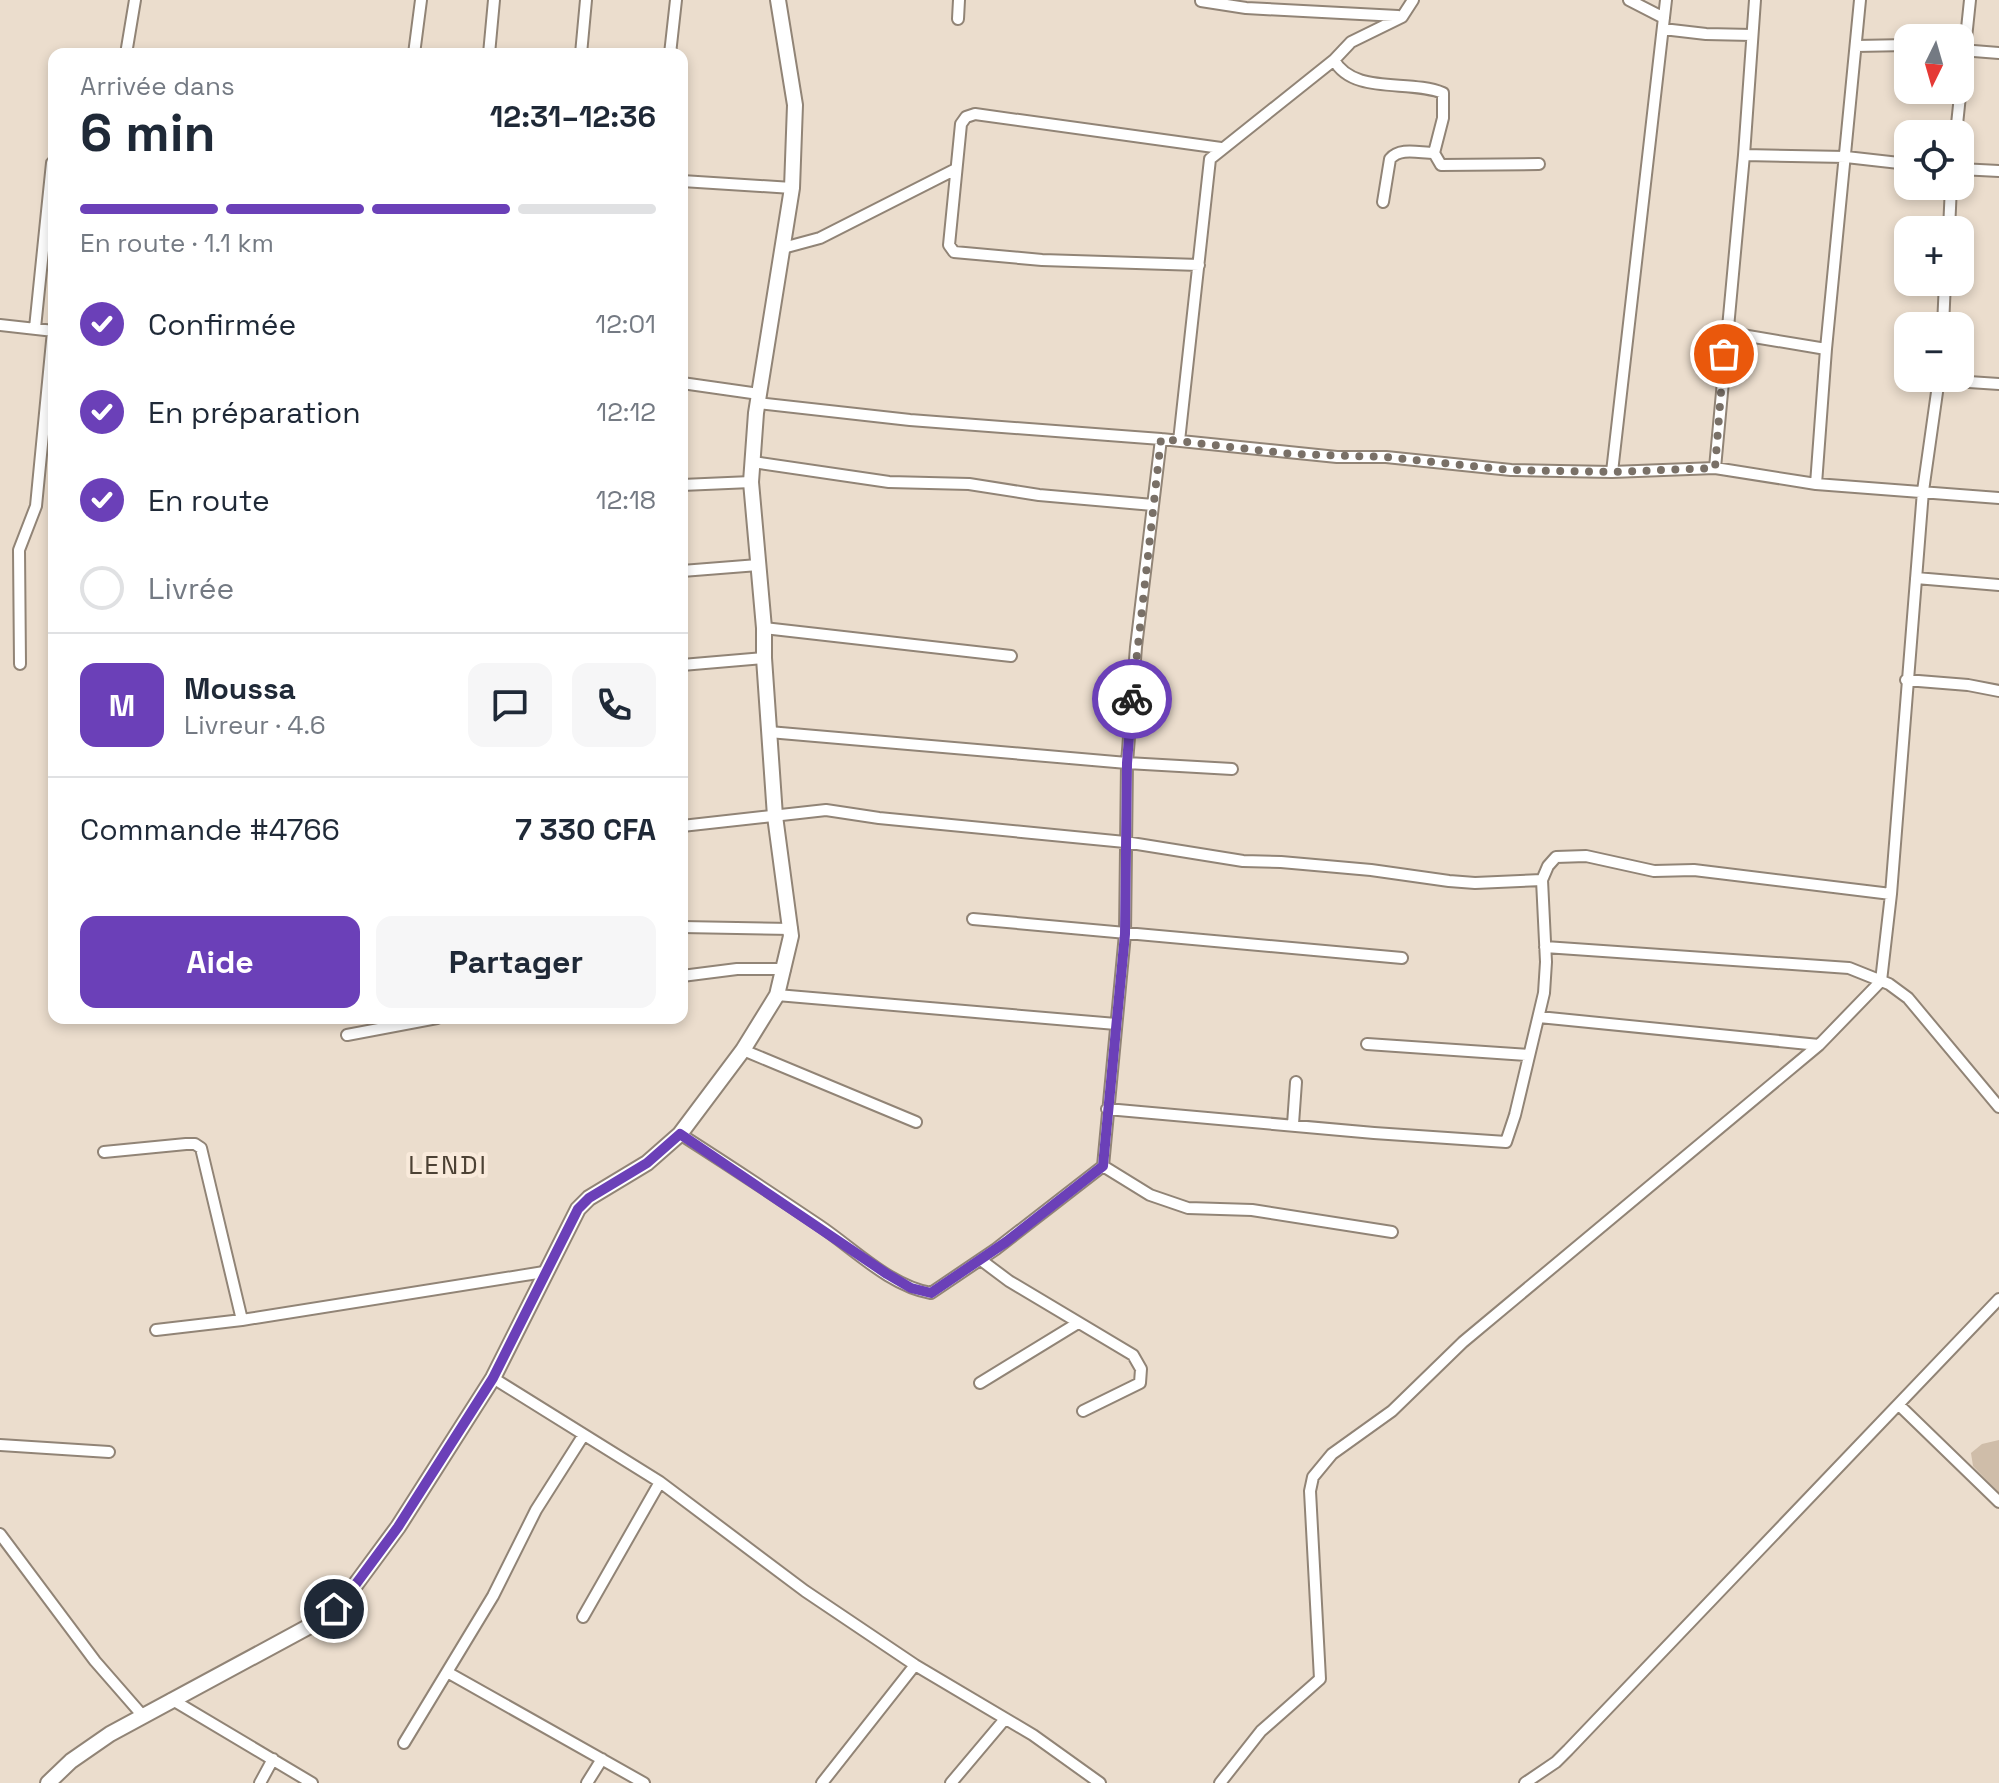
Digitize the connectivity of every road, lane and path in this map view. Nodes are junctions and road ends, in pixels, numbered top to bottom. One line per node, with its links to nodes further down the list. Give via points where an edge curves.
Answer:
1 (135, 0): 22 (street)
2 (421, 0): 23 (street)
3 (494, 0): 24 (street)
4 (586, 0): 25 (street)
5 (676, 0): 26 (street)
6 (778, 0): 40 (main road, via 795,105)
7 (959, 0): 16 (street)
8 (1413, 0): 15 (street)
9 (1629, 0): 17 (street)
10 (1666, 0): 17 (street)
11 (1755, 0): 19 (street)
12 (1860, 0): 21 (street)
13 (1970, 0): 18 (street)
14 (1201, 1): 15 (street)
15 (1402, 17): 29 (street, via 1351,42)
16 (958, 19)
17 (1664, 23): 19 (street, via 1697,33); 60 (street)
18 (1966, 24)
19 (1752, 35): 32 (street)
20 (1894, 45): 21 (street)
21 (1856, 46): 33 (street)
22 (127, 48)
23 (415, 48)
24 (490, 48)
25 (582, 48)
26 (671, 48)
27 (1974, 51): 28 (street)
28 (1999, 53)
29 (1334, 60): 30 (street); 31 (street, via 1352,79 1443,93)
30 (1221, 148): 36 (street, via 975,114 961,124); 44 (street, via 1207,171)
31 (1434, 153): 35 (street, via 1446,166); 42 (street, via 1393,154)
32 (1744, 155): 33 (street); 46 (street)
33 (1846, 157): 34 (street); 49 (street)
34 (1894, 162)
35 (1539, 164)
36 (954, 170): 43 (street, via 820,238); 44 (street, via 949,245 954,252)
37 (1974, 170): 38 (street)
38 (1999, 171)
39 (688, 181): 40 (street)
40 (792, 188): 43 (main road)
41 (48, 202): 47 (street)
42 (1383, 202)
43 (783, 248): 55 (main road)
44 (1199, 265): 57 (street)
45 (0, 325): 47 (street)
46 (1727, 325): 49 (street, via 1742,335); 59 (street)
47 (35, 328): 48 (street)
48 (48, 330)
49 (1826, 349): 62 (street)
50 (1974, 382): 52 (street)
51 (688, 384): 55 (street)
52 (1999, 384)
53 (48, 389): 74 (street, via 36,506 19,550)
54 (1937, 392): 64 (street)
55 (758, 399): 56 (street, via 910,420); 58 (main road)
56 (1161, 439): 57 (street); 66 (street)
57 (1179, 441): 60 (street, via 1511,470)
58 (753, 462): 61 (main road); 66 (street, via 889,482 969,484)
59 (1715, 468): 60 (street); 62 (street)
60 (1612, 472)
61 (751, 482): 63 (street); 67 (main road)
62 (1816, 484): 64 (street)
63 (688, 485)
64 (1923, 491): 65 (street); 69 (street)
65 (1999, 498)
66 (1153, 505): 79 (street)
67 (758, 565): 68 (street); 71 (main road)
68 (688, 571)
69 (1916, 578): 70 (street); 76 (street)
70 (1999, 585)
71 (764, 628): 72 (street); 73 (main road)
72 (1011, 656)
73 (764, 658): 75 (street); 78 (main road)
74 (20, 664)
75 (688, 664)
76 (1906, 680): 77 (street); 85 (street)
77 (1999, 691)
78 (769, 732): 79 (street); 81 (main road)
79 (1127, 763): 80 (street); 83 (street)
80 (1232, 769)
81 (775, 816): 82 (street); 83 (street, via 826,810); 88 (main road)
82 (688, 825)
83 (1125, 842): 84 (street, via 1243,861 1449,881); 89 (street)
84 (1542, 880): 85 (street, via 1556,857 1586,856 1654,871 1694,870); 90 (street)
85 (1891, 894): 94 (street)
86 (973, 919): 89 (street)
87 (688, 927): 88 (street)
88 (792, 929): 92 (main road)
89 (1125, 934): 91 (street); 98 (street)
90 (1545, 947): 94 (street, via 1849,968); 96 (street)
91 (1402, 958)
92 (785, 969): 93 (street); 95 (main road)
93 (688, 975)
94 (1881, 981): 101 (street); 105 (street, via 1908,998)
95 (777, 995): 98 (street); 102 (main road)
96 (1539, 1017): 101 (street); 103 (street)
97 (405, 1024): 99 (street)
98 (1116, 1024): 106 (street)
99 (347, 1035)
100 (1367, 1044): 103 (street)
101 (1819, 1045): 146 (street, via 1321,1467 1310,1491 1320,1679 1261,1731)
102 (743, 1050): 107 (street); 109 (main road)
103 (1528, 1055): 108 (street, via 1506,1142)
104 (1296, 1082): 108 (street)
105 (1999, 1107)
106 (1107, 1109): 108 (street); 111 (street)
107 (916, 1122)
108 (1293, 1124)
109 (680, 1134): 113 (street, via 911,1288 931,1293); 114 (main road, via 578,1209)
110 (104, 1152): 116 (street, via 186,1144 201,1148)
111 (1103, 1166): 112 (street, via 1150,1195 1188,1208 1252,1210); 113 (street)
112 (1392, 1232)
113 (981, 1260): 117 (street)
114 (544, 1272): 116 (street); 119 (main road)
115 (1999, 1299): 121 (street)
116 (242, 1320): 118 (street)
117 (1078, 1323): 120 (street); 122 (street, via 1133,1355 1142,1377 1132,1388)
118 (156, 1330)
119 (493, 1378): 123 (street); 132 (main road, via 398,1527 334,1609)
120 (980, 1383)
121 (1899, 1405): 127 (street); 147 (street, via 1568,1750)
122 (1083, 1411)
123 (583, 1436): 126 (street); 131 (street)
124 (0, 1445): 125 (street)
125 (109, 1452)
126 (660, 1482): 129 (street); 130 (street, via 784,1576)
127 (1999, 1502)
128 (0, 1534): 133 (street)
129 (583, 1617)
130 (915, 1665): 134 (street); 143 (street)
131 (447, 1672): 135 (street); 137 (street)
132 (171, 1699): 133 (main road); 136 (street)
133 (143, 1716): 138 (main road, via 95,1744)
134 (1005, 1719): 144 (street); 145 (street)
135 (404, 1743)
136 (273, 1759): 139 (street); 140 (street)
137 (602, 1759): 141 (street); 142 (street)
138 (48, 1783)
139 (260, 1783)
140 (312, 1783)
141 (587, 1783)
142 (644, 1783)
143 (822, 1783)
144 (951, 1783)
145 (1100, 1783)
146 (1220, 1783)
147 (1525, 1783)

